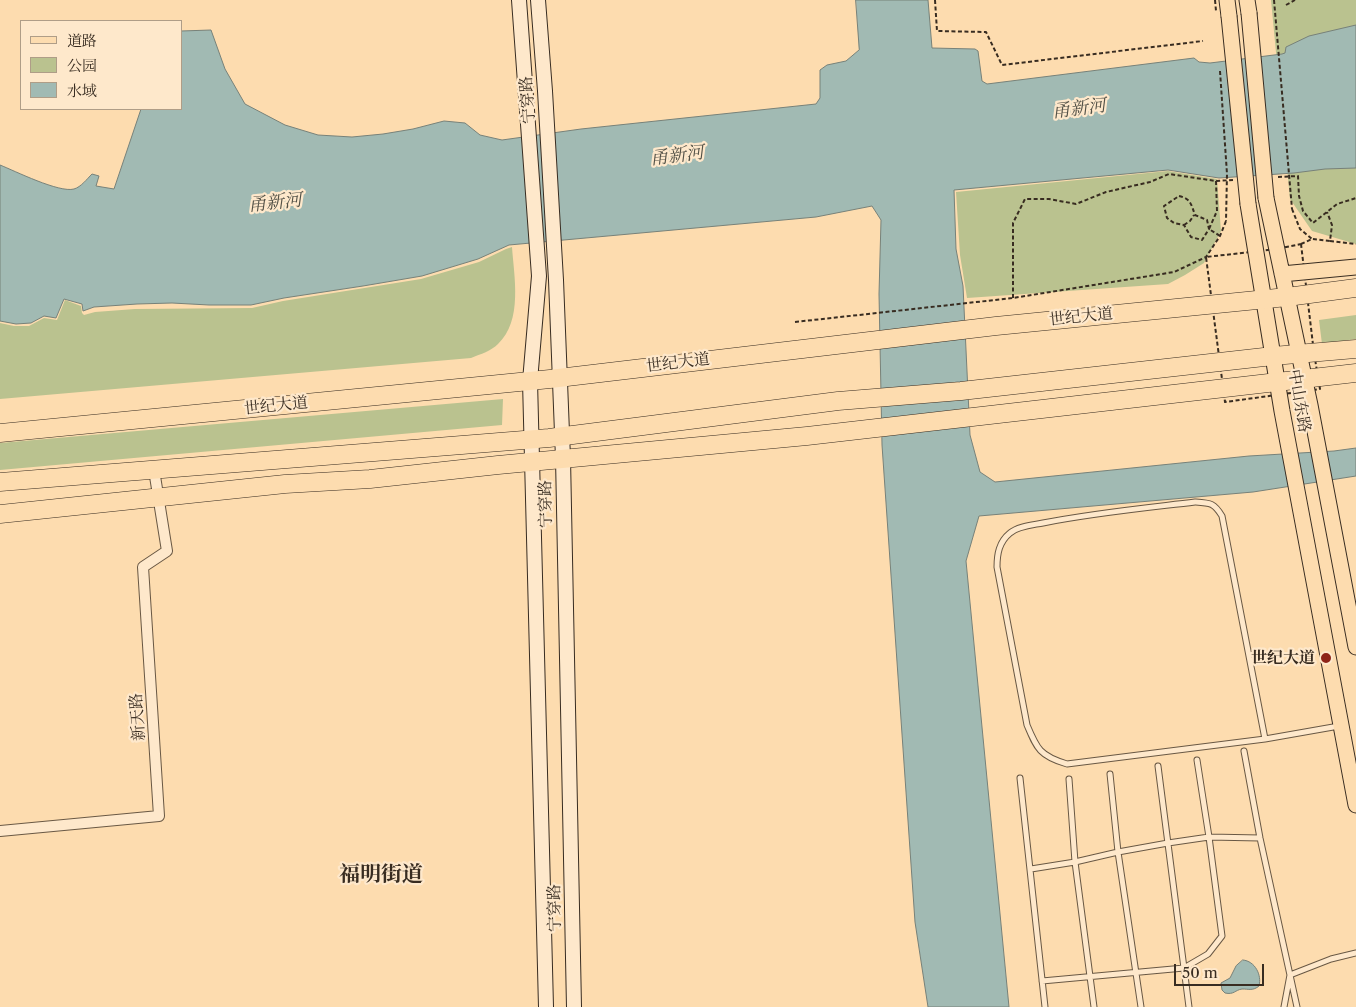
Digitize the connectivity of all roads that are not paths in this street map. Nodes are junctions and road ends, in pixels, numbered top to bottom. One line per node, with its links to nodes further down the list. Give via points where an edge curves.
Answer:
1 (519, 0): 16 (main road, 宁穿路, via 538,276)
2 (538, 0): 14 (main road, 宁穿路)
3 (1228, 0): 9 (main road, 中山东路, bridge, via 1223,18)
4 (1248, 7): 6 (main road, 中山东路, bridge, via 1266,198)
5 (1356, 267): 6 (main road)
6 (1282, 274): 8 (main road, 中山东路)
7 (1356, 288): 8 (highway, 世纪大道)
8 (1287, 297): 9 (highway, 世纪大道); 11 (main road, 中山东路)
9 (1264, 298): 12 (main road, 中山东路); 14 (highway, 世纪大道)
10 (1356, 349): 11 (highway)
11 (1300, 354): 12 (highway); 15 (main road, 中山东路)
12 (1273, 356): 17 (main road, 中山东路); 19 (highway, via 961,391 838,401)
13 (1356, 373): 15 (highway)
14 (560, 378): 16 (highway, 世纪大道); 19 (main road, 宁穿路)
15 (1305, 379): 17 (highway); 27 (main road, 中山东路)
16 (530, 381): 18 (highway, 世纪大道); 20 (main road, 宁穿路)
17 (1278, 382): 21 (highway, via 807,436); 28 (main road, 中山东路)
18 (0, 433)
19 (561, 436): 20 (highway); 21 (main road, 宁穿路)
20 (531, 440): 22 (main road, 宁穿路); 23 (highway)
21 (563, 458): 22 (highway); 51 (main road, 宁穿路)
22 (532, 461): 25 (highway); 50 (main road, 宁穿路)
23 (154, 470): 24 (highway); 25 (street, 新天路)
24 (0, 482)
25 (158, 497): 26 (highway); 37 (street, 新天路, via 167,551 143,567 159,816)
26 (0, 514)
27 (1356, 647)
28 (1341, 726): 29 (lane); 36 (main road, 中山东路)
29 (1265, 739): 29 (lane, via 1222,516 1216,506 1196,502 1067,518 1011,531 1002,542 997,554 997,567 1027,725 1041,752 1067,764)
30 (1244, 751): 39 (lane)
31 (1197, 760): 38 (lane)
32 (1158, 766): 40 (lane)
33 (1110, 774): 41 (lane)
34 (1020, 778): 43 (lane)
35 (1069, 779): 42 (lane)
36 (1356, 805)
37 (0, 830)
38 (1209, 837): 39 (lane); 40 (lane); 45 (lane, via 1222,936 1208,954)
39 (1260, 838): 47 (lane)
40 (1168, 843): 41 (lane); 45 (lane)
41 (1118, 852): 42 (lane); 46 (lane)
42 (1075, 862): 43 (lane); 48 (lane)
43 (1031, 869): 49 (lane)
44 (1356, 952): 47 (lane)
45 (1184, 968): 46 (lane); 55 (lane)
46 (1136, 972): 48 (lane); 54 (lane)
47 (1290, 975): 56 (lane); 57 (lane)
48 (1090, 977): 49 (lane); 53 (lane)
49 (1042, 982): 52 (lane)
50 (546, 1007)
51 (574, 1007)
52 (1045, 1007)
53 (1094, 1007)
54 (1141, 1007)
55 (1188, 1007)
56 (1284, 1007)
57 (1296, 1007)

